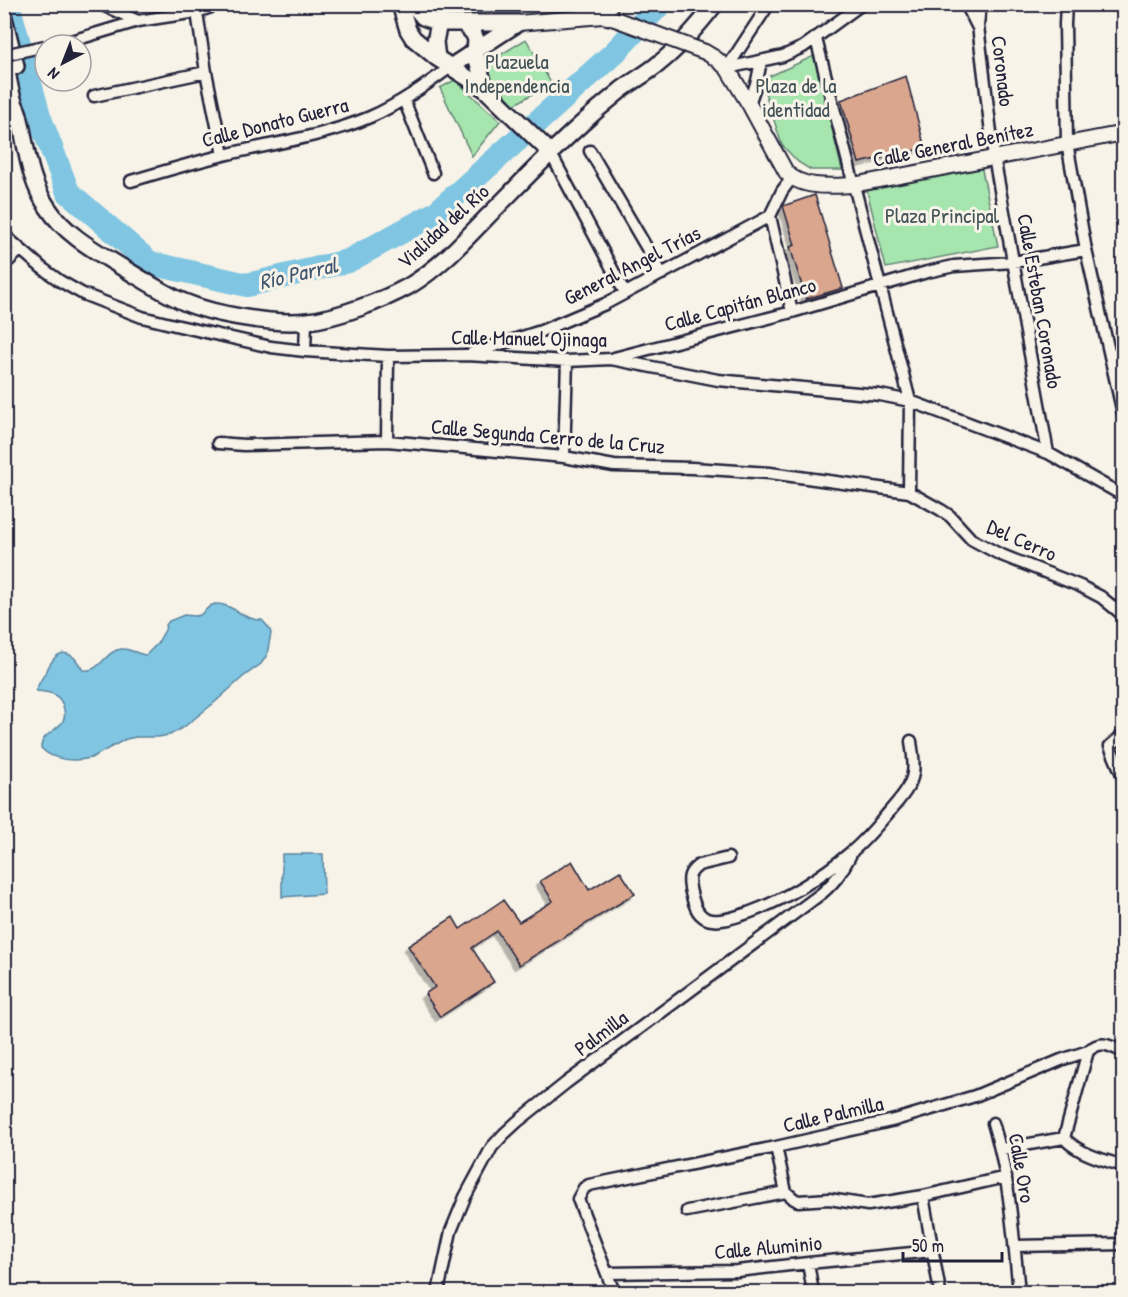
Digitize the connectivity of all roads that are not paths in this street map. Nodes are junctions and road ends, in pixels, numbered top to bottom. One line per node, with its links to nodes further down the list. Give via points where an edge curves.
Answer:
1 (100, 4): 17 (street)
2 (220, 4): 14 (street)
3 (400, 4): 27 (main road, via 413,38)
4 (415, 4): 18 (main road, via 423,17)
5 (449, 4): 18 (street)
6 (592, 4): 16 (street)
7 (614, 4): 16 (street)
8 (715, 4): 40 (main road, Vialidad del Río, via 673,51 603,104)
9 (770, 4): 30 (street)
10 (862, 4): 23 (street)
11 (966, 4): 21 (street, Coronado)
12 (980, 4): 21 (street, Coronado)
13 (1066, 4): 38 (street)
14 (197, 12): 17 (street); 31 (street)
15 (4, 18): 36 (main road, Vialidad del Río, via 18,79)
16 (609, 18): 20 (street); 30 (street, bridge, via 705,52)
17 (138, 21): 22 (street)
18 (439, 23): 19 (main road); 27 (main road)
19 (463, 23): 20 (main road); 25 (main road, via 476,39)
20 (518, 23): 25 (main road)
21 (978, 26): 42 (street, Coronado)
22 (93, 34)
23 (816, 39): 28 (street, via 789,54); 46 (street)
24 (33, 49): 26 (street, bridge)
25 (475, 52): 29 (main road); 32 (main road)
26 (4, 57): 36 (main road, Vialidad del Río)
27 (437, 58): 29 (main road)
28 (761, 61): 30 (street); 35 (street)
29 (452, 66): 32 (main road); 34 (street, Calle Donato Guerra)
30 (727, 68): 35 (street)
31 (206, 72): 33 (street); 41 (street)
32 (485, 89): 40 (main road)
33 (94, 96)
34 (404, 100): 41 (street, Calle Donato Guerra, via 342,128); 43 (street)
35 (749, 104): 44 (street)
36 (19, 113): 57 (main road, Vialidad del Río, via 26,155 40,196 59,222 92,249 185,303 227,315)
37 (1124, 133): 38 (street, Calle General Benítez)
38 (1067, 143): 42 (street, Calle General Benítez); 50 (street)
39 (590, 151): 53 (street)
40 (550, 152): 55 (street); 57 (main road, Vialidad del Río, via 427,274 385,298)
41 (223, 155): 45 (street, Calle Donato Guerra)
42 (994, 157): 46 (street, Calle General Benítez); 51 (street, Calle Esteban Coronado)
43 (433, 173)
44 (791, 178): 46 (street, Calle General Benítez, via 817,185); 47 (street)
45 (130, 181)
46 (853, 185): 54 (street)
47 (770, 216): 53 (street, General Angel Trías); 56 (street)
48 (4, 234): 49 (street, Calle Manuel Ojinaga)
49 (20, 250): 52 (street); 58 (street, Calle Manuel Ojinaga, via 68,286 142,317 271,347)
50 (1086, 250): 51 (street, Calle Capitán Blanco); 62 (street)
51 (1013, 262): 54 (street, Calle Capitán Blanco, via 954,266); 69 (street, Calle Esteban Coronado)
52 (4, 265)
53 (662, 274): 55 (street, General Angel Trías)
54 (880, 285): 56 (street, Calle Capitán Blanco); 65 (street)
55 (625, 293): 60 (street, General Angel Trías, via 541,331)
56 (792, 312): 63 (street, Calle Capitán Blanco)
57 (306, 322): 58 (street)
58 (305, 351): 61 (street, Calle Manuel Ojinaga)
59 (1124, 353): 62 (street)
60 (467, 355): 61 (street, Calle Manuel Ojinaga); 64 (street, Calle Manuel Ojinaga)
61 (388, 356): 67 (street)
62 (1110, 356): 66 (street)
63 (610, 359): 64 (street, Calle Manuel Ojinaga); 65 (street, Calle Manuel Ojinaga, via 718,380)
64 (567, 361): 70 (street)
65 (910, 401): 69 (street, Calle Manuel Ojinaga); 71 (street)
66 (1124, 418)
67 (387, 441): 68 (street, Calle Segunda Cerro de la Cruz); 70 (street, Calle Segunda Cerro de la Cruz)
68 (218, 443)
69 (1048, 453): 72 (street, Calle Manuel Ojinaga)
70 (564, 457): 71 (street, Calle Segunda Cerro de la Cruz, via 614,466 770,472)
71 (909, 492): 73 (street, Del Cerro, via 950,516 971,539 1080,586)
72 (1124, 496)
73 (1124, 616)
74 (1124, 734): 76 (street, via 1110,746)
75 (910, 741): 77 (street, via 913,774 908,787)
76 (1124, 779)
77 (852, 852): 78 (street, via 781,899 733,918 706,918 696,908 689,877 699,865); 95 (street, Palmilla, via 842,872 822,893 566,1083 504,1134 465,1197 452,1231)
78 (728, 858)
79 (1090, 1049): 80 (street, Calle Palmilla, via 1102,1043); 82 (street); 83 (street, Calle Palmilla, via 975,1096 895,1120)
80 (1124, 1052)
81 (993, 1122): 84 (street, Calle Oro)
82 (1064, 1137): 84 (street); 85 (street, via 1079,1150)
83 (776, 1147): 87 (street); 94 (street, Calle Palmilla, via 584,1188 578,1198)
84 (1001, 1149): 86 (street, Calle Oro)
85 (1124, 1166)
86 (1006, 1177): 88 (street); 91 (street, Calle Oro)
87 (786, 1192): 88 (street, via 798,1201 829,1199 868,1205); 89 (street)
88 (923, 1196): 92 (street)
89 (687, 1211)
90 (1124, 1244): 91 (street)
91 (1014, 1246): 99 (street, Calle Oro)
92 (933, 1251): 93 (street, Calle Aluminio); 98 (street)
93 (808, 1263): 94 (street, Calle Aluminio, via 737,1271); 97 (street)
94 (607, 1273): 96 (street)
95 (438, 1293)
96 (614, 1293)
97 (813, 1293)
98 (940, 1293)
99 (1019, 1293)

